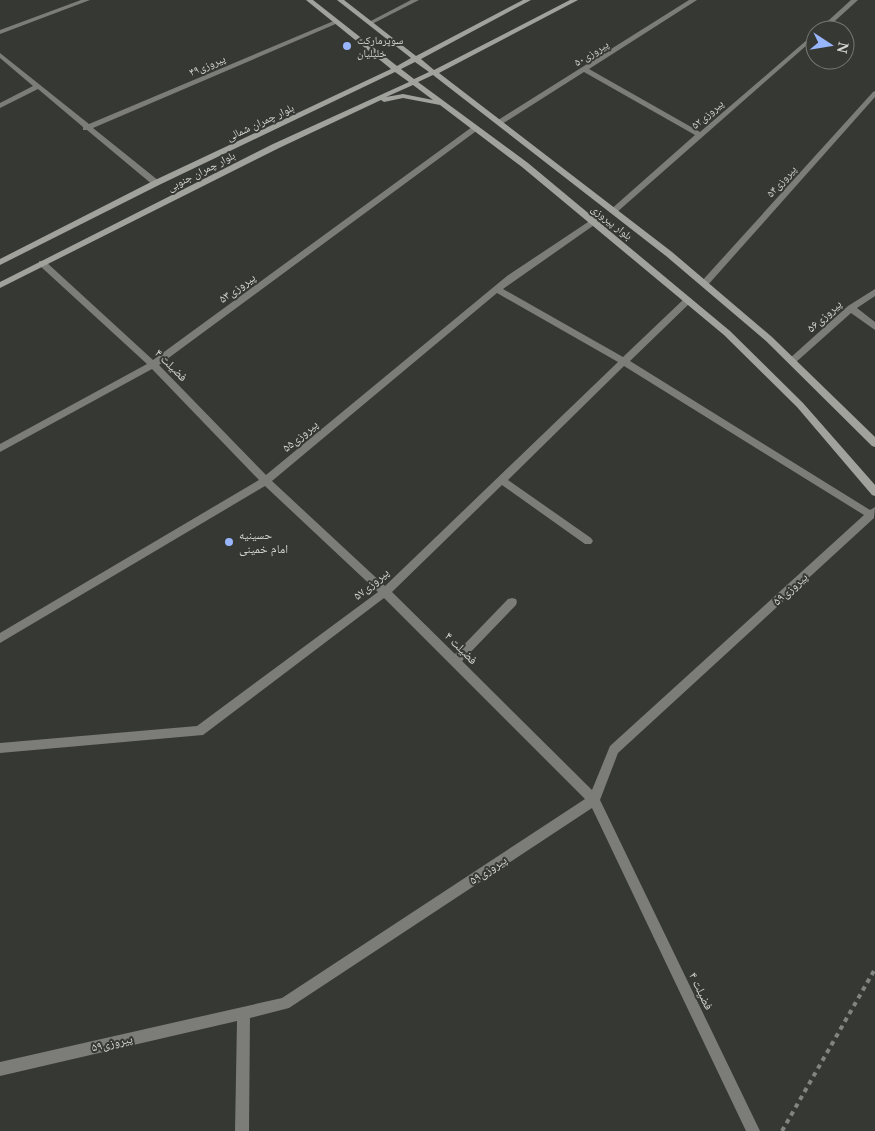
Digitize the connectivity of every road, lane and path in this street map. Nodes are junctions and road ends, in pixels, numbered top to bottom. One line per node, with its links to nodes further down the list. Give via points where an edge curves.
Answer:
1 (87, 0): 12 (street)
2 (309, 0): 10 (street, بلوار پیروزی)
3 (340, 0): 11 (street, بلوار پیروزی)
4 (416, 0): 11 (street)
5 (528, 0): 15 (street, بلوار چمران شمالی)
6 (575, 0): 18 (street)
7 (694, 0): 17 (street, پیروزی۵۰)
8 (855, 0): 9 (street)
9 (832, 20)
10 (336, 22): 16 (street, بلوار پیروزی); 26 (street, پیروزی۴۹)
11 (370, 23): 15 (street, بلوار پیروزی)
12 (0, 32)
13 (805, 44): 28 (street, پیروزی۵۲)
14 (1, 57): 20 (street)
15 (417, 58): 16 (street, بلوار چمران شمالی); 18 (street, بلوار پیروزی)
16 (396, 69): 19 (street, بلوار پیروزی); 29 (street, بلوار چمران شمالی)
17 (584, 69): 25 (street, پیروزی۵۰); 28 (street)
18 (434, 73): 19 (street); 25 (street, بلوار پیروزی)
19 (413, 82): 22 (street, بلوار چمران جنوبی); 23 (street, بلوار پیروزی)
20 (37, 87): 24 (street); 26 (street)
21 (875, 93): 34 (street, پیروزی۵۴)
22 (368, 103): 23 (street, via 403,96); 33 (street, بلوار چمران جنوبی)
23 (442, 103): 27 (street, بلوار پیروزی)
24 (0, 106)
25 (499, 122): 30 (street, بلوار پیروزی)
26 (86, 128): 29 (street)
27 (475, 129): 31 (street, بلوار پیروزی); 43 (street, پیروزی۵۳)
28 (700, 135): 30 (street, پیروزی۵۲)
29 (156, 184): 32 (street, بلوار چمران شمالی)
30 (613, 210): 34 (street, بلوار پیروزی)
31 (594, 221): 36 (street, پیروزی۵۵); 38 (street, بلوار پیروزی)
32 (0, 262)
33 (42, 263): 35 (street, بلوار چمران جنوبی); 43 (street, فضیلت ۴)
34 (704, 284): 41 (street, بلوار پیروزی)
35 (0, 285)
36 (497, 289): 42 (street); 47 (street, پیروزی۵۵)
37 (875, 292): 39 (street, پیروزی۵۶)
38 (688, 300): 42 (street, پیروزی۵۷); 48 (street, بلوار پیروزی, via 727,333 800,406)
39 (851, 308): 40 (street); 41 (street, پیروزی۵۶)
40 (875, 327)
41 (792, 361): 44 (street, بلوار پیروزی)
42 (624, 362): 46 (street, پیروزی۵۷); 49 (street)
43 (153, 365): 45 (street, پیروزی۵۳); 47 (street, فضیلت ۴)
44 (875, 443)
45 (0, 448)
46 (501, 480): 50 (street); 51 (street, پیروزی۵۷)
47 (266, 481): 51 (street, فضیلت ۴); 53 (street, پیروزی۵۵)
48 (875, 492)
49 (873, 513): 56 (street, پیروزی۵۹, via 614,750)
50 (588, 541)
51 (385, 592): 54 (street, فضیلت ۴); 55 (street, پیروزی۵۷, via 199,731)
52 (512, 602): 54 (street)
53 (0, 638)
54 (454, 661): 56 (street, فضیلت ۴)
55 (0, 748)
56 (594, 800): 58 (street, پیروزی۵۹, via 285,1004); 61 (street, فضیلت ۴)
57 (875, 969): 62 (path)
58 (244, 1013): 59 (street, پیروزی۵۹); 60 (street)
59 (0, 1068)
60 (242, 1131)
61 (753, 1131)
62 (782, 1131)

